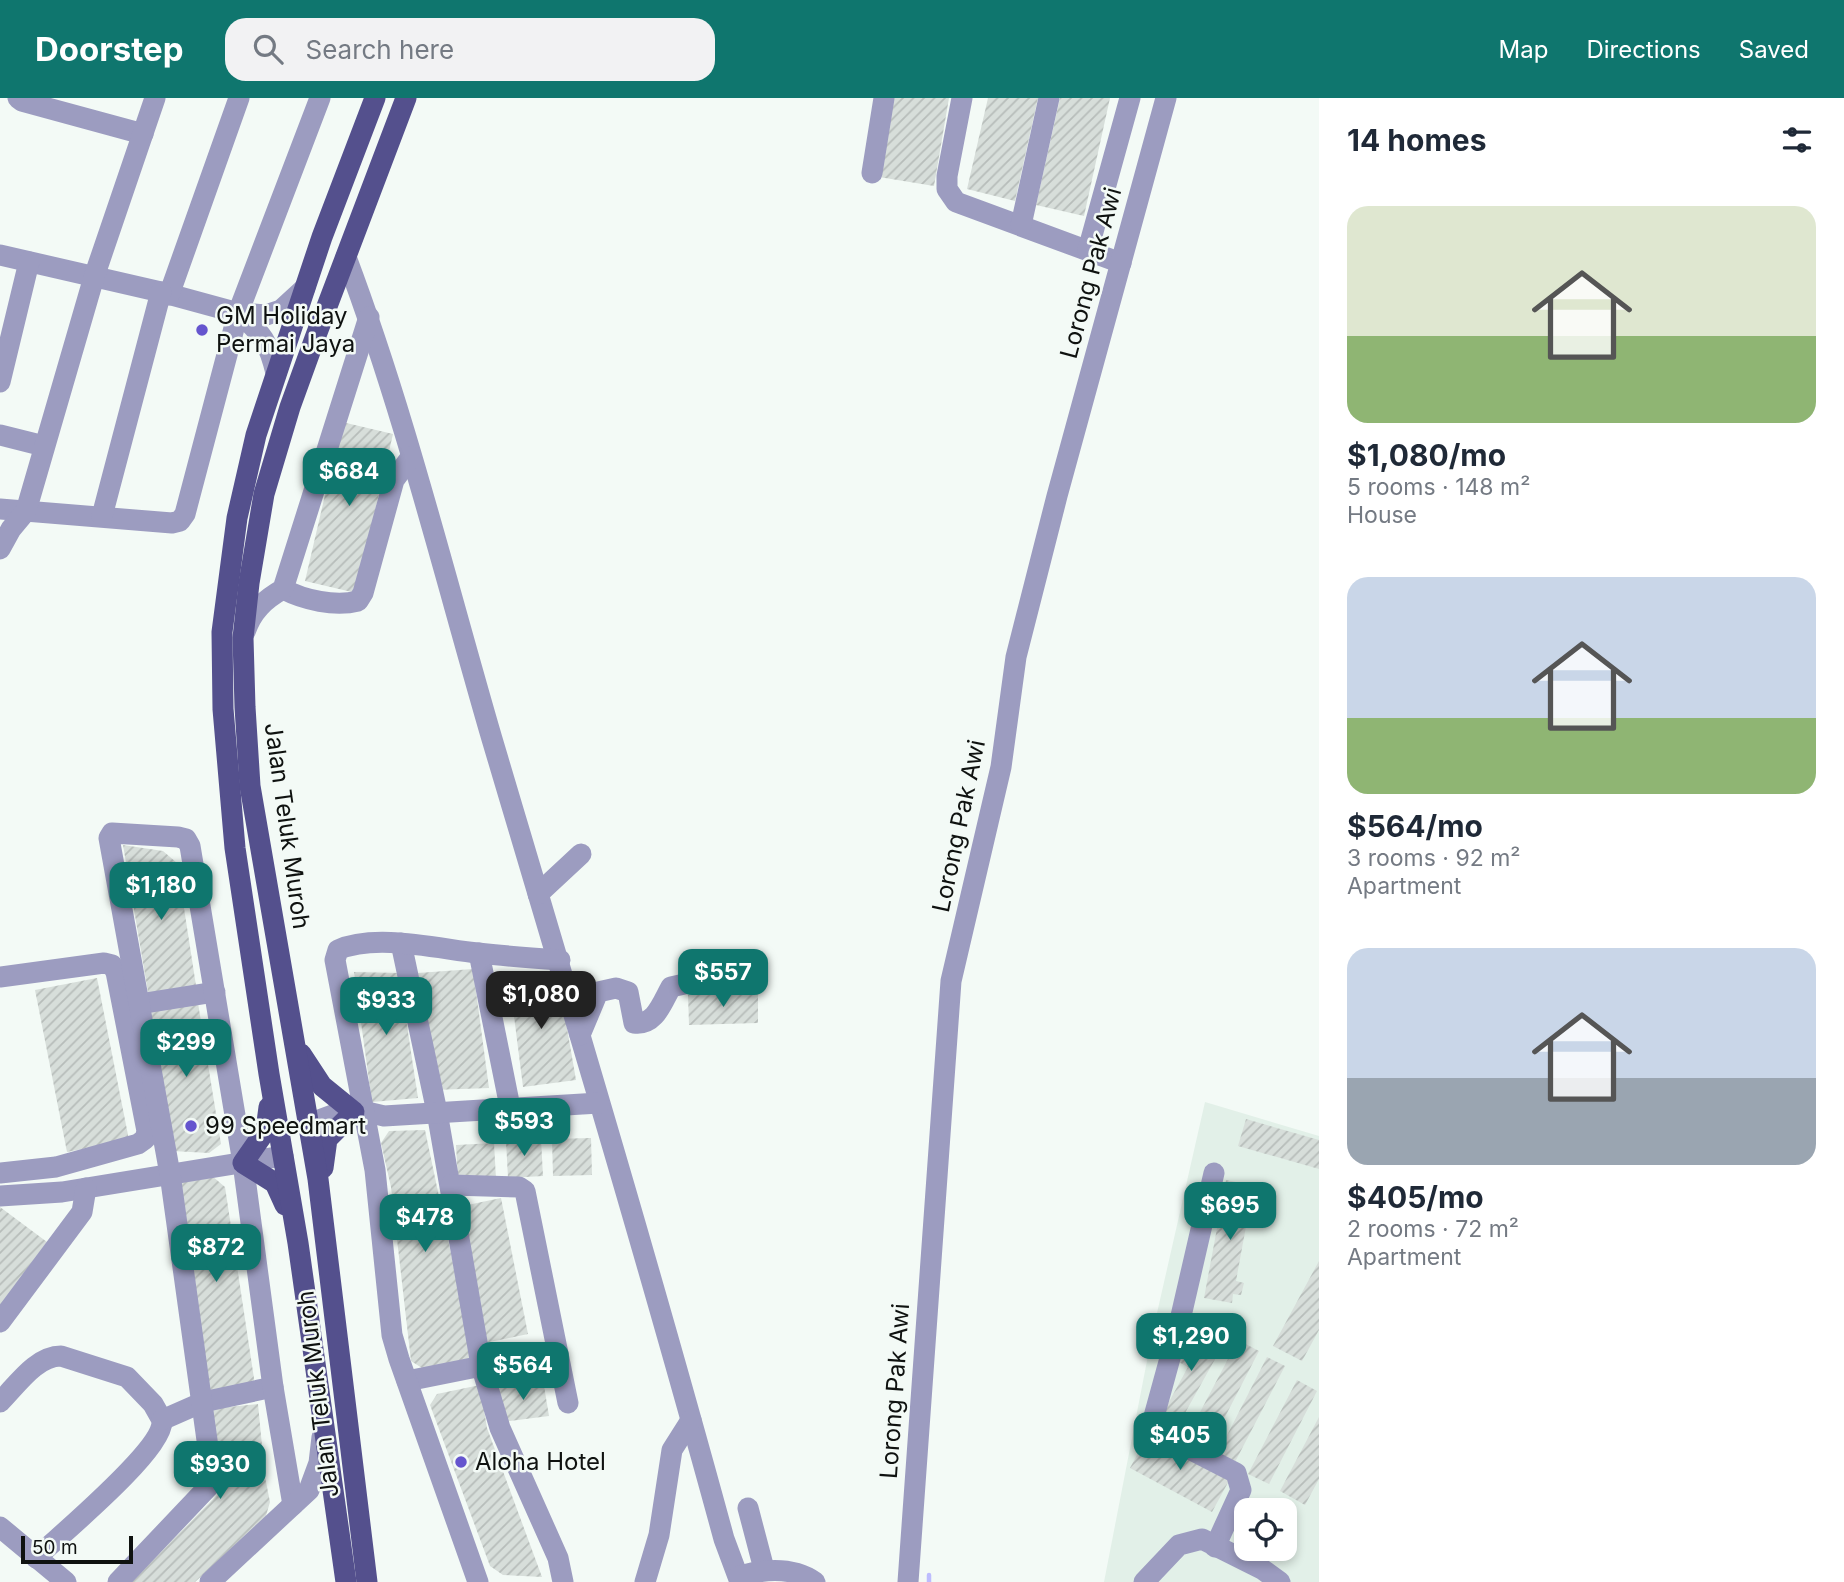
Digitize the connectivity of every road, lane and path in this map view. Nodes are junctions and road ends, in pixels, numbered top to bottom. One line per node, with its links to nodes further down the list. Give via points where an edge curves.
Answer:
1 (155, 98): 12 (street)
2 (239, 98): 22 (street)
3 (320, 98): 23 (street)
4 (375, 98): 21 (main road, Jalan Teluk Muroh)
5 (406, 98): 17 (main road, Jalan Teluk Muroh)
6 (884, 98): 13 (street)
7 (962, 98): 14 (street, via 947,189 956,202)
8 (1049, 98): 14 (street)
9 (1130, 98): 15 (street)
10 (1166, 98): 19 (street, Lorong Pak Awi)
11 (20, 100): 12 (street)
12 (143, 134): 20 (street)
13 (872, 173)
14 (1021, 225): 15 (street)
15 (1088, 250): 19 (street)
16 (0, 255): 18 (street)
17 (346, 257): 24 (street); 35 (main road, Jalan Teluk Muroh, via 290,407 264,494)
18 (29, 262): 20 (street); 26 (street)
19 (1121, 263): 96 (street, Lorong Pak Awi, via 1016,657 1001,767 951,981)
20 (94, 277): 22 (street); 28 (street)
21 (305, 288): 23 (street, via 281,310 266,315); 25 (main road, Jalan Teluk Muroh)
22 (165, 294): 23 (street); 32 (street)
23 (238, 313): 25 (street, via 259,330); 32 (street, via 185,514 173,523)
24 (369, 317): 29 (street); 34 (street)
25 (276, 373): 47 (main road, Jalan Teluk Muroh, via 237,518 222,632 228,789)
26 (0, 382)
27 (0, 435): 28 (street)
28 (44, 446): 31 (street)
29 (411, 457): 34 (street, via 394,480 358,601 301,598); 37 (street)
30 (0, 509): 31 (street)
31 (26, 511): 32 (street); 33 (street)
32 (102, 516)
33 (0, 549)
34 (283, 589): 35 (street, via 257,608)
35 (243, 638): 46 (main road, Jalan Teluk Muroh, via 250,786)
36 (581, 854): 37 (street)
37 (538, 894): 40 (street)
38 (401, 943): 39 (street); 51 (street, via 349,945 338,950 335,960); 52 (street)
39 (479, 953): 40 (street); 50 (street)
40 (560, 960): 45 (street)
41 (742, 971): 45 (street, via 671,987 650,1022 642,1025 634,1023 628,992 616,988 598,992)
42 (0, 977): 56 (street, via 112,965 147,1131 145,1139 126,1147 56,1167)
43 (215, 992): 44 (street); 44 (street, via 186,839 112,833 108,838); 55 (street)
44 (139, 1004): 58 (street)
45 (580, 1035): 48 (street)
46 (292, 1037): 51 (main road, via 322,1086); 53 (main road, Jalan Teluk Muroh)
47 (269, 1074): 49 (main road, Jalan Teluk Muroh); 55 (main road, via 269,1122)
48 (599, 1103): 50 (street); 74 (street)
49 (274, 1105): 53 (main road, via 284,1115); 54 (main road, Jalan Teluk Muroh)
50 (510, 1107): 52 (street)
51 (358, 1111): 52 (street, via 384,1115); 53 (street); 63 (main road, via 327,1139); 68 (street, via 375,1170 392,1335)
52 (437, 1112): 60 (street)
53 (308, 1124): 54 (main road); 59 (main road, Jalan Teluk Muroh)
54 (283, 1156): 55 (street); 59 (main road); 64 (main road, Jalan Teluk Muroh)
55 (243, 1163): 58 (street); 64 (main road, via 275,1183); 69 (street)
56 (0, 1173)
57 (1214, 1173): 81 (street, via 1153,1420 1158,1433 1236,1473 1241,1490)
58 (170, 1174): 61 (street); 71 (street)
59 (318, 1179): 63 (main road, Jalan Teluk Muroh)
60 (451, 1185): 66 (street, via 519,1187 525,1191); 67 (street)
61 (86, 1188): 62 (street); 65 (street, via 82,1212)
62 (0, 1196)
63 (321, 1202): 82 (main road, Jalan Teluk Muroh)
64 (298, 1243): 75 (main road, Jalan Teluk Muroh)
65 (0, 1322)
66 (557, 1351): 67 (street); 72 (street)
67 (481, 1365): 68 (street); 93 (street, via 500,1428 558,1559)
68 (407, 1381): 92 (street)
69 (273, 1387): 71 (street); 77 (street)
70 (0, 1402): 73 (street, via 39,1362 61,1356 127,1377)
71 (203, 1402): 73 (street); 87 (street, via 212,1476 209,1485)
72 (568, 1403)
73 (162, 1420): 83 (street, via 160,1434 142,1459)
74 (691, 1420): 85 (street); 94 (street, via 672,1450 659,1535)
75 (323, 1422): 76 (street, via 319,1463); 79 (main road, Jalan Teluk Muroh)
76 (309, 1490): 77 (street); 79 (street, via 326,1500)
77 (293, 1505): 88 (street)
78 (748, 1508): 84 (street)
79 (338, 1522): 89 (main road, Jalan Teluk Muroh)
80 (0, 1527): 83 (street)
81 (1215, 1547): 97 (street, via 1202,1539 1179,1545); 98 (street)
82 (363, 1556): 90 (main road, Jalan Teluk Muroh); 91 (street)
83 (36, 1558): 86 (street)
84 (764, 1569): 85 (street); 95 (street, via 790,1572)
85 (739, 1579)
86 (66, 1582)
87 (118, 1582)
88 (210, 1582)
89 (346, 1582)
90 (367, 1582)
91 (375, 1582)
92 (478, 1582)
93 (563, 1582)
94 (645, 1582)
95 (815, 1582)
96 (908, 1582)
97 (1144, 1582)
98 (1280, 1582)

